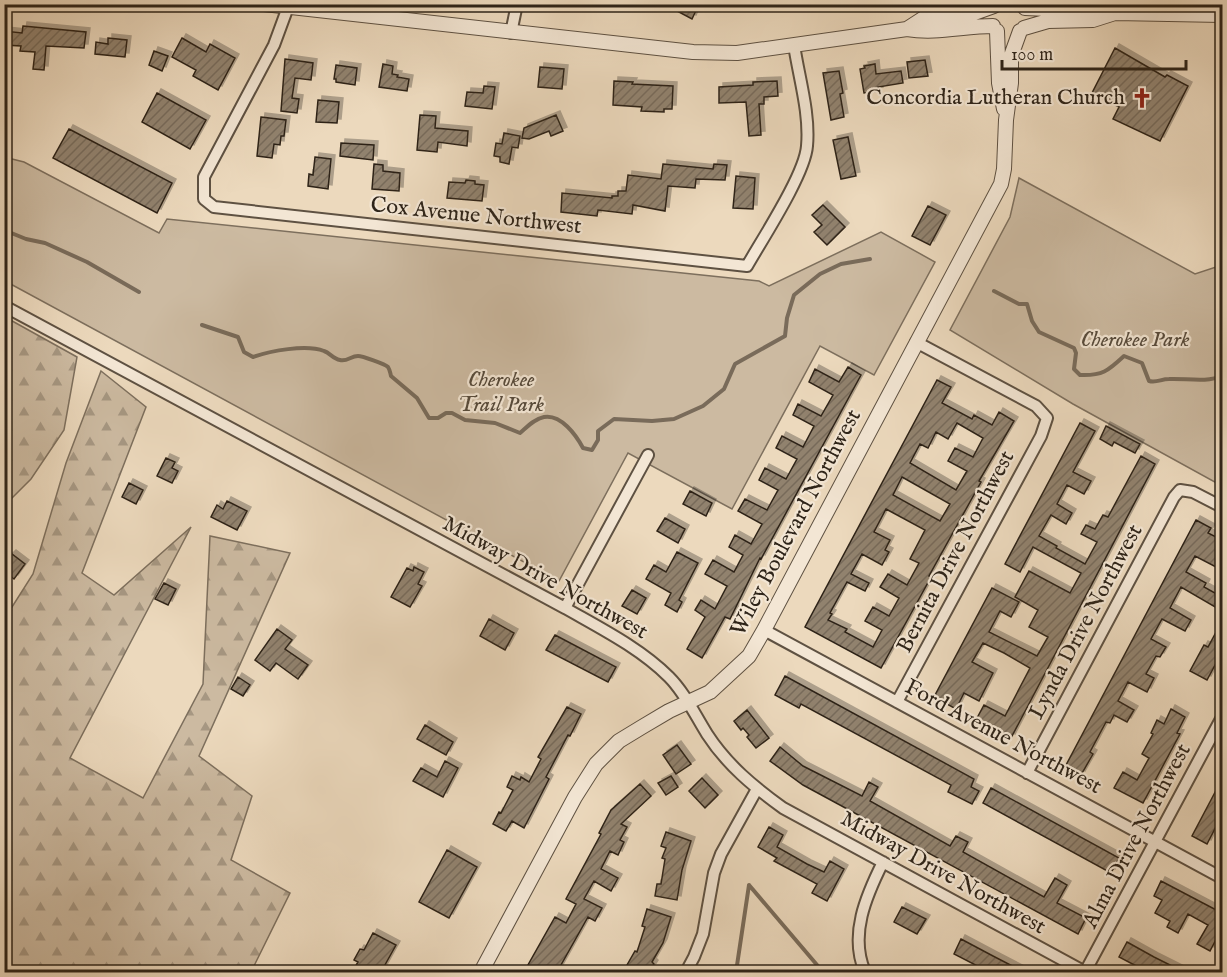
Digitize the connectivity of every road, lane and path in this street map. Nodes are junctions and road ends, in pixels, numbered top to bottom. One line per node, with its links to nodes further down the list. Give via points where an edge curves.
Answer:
1 (264, 4): 5 (street)
2 (517, 4): 11 (street)
3 (994, 5): 8 (street, Wiley Boulevard Northwest, via 990,16); 9 (street, via 969,15 924,18)
4 (1024, 6): 6 (street, via 1093,6); 10 (street, Wiley Boulevard Northwest, via 1027,18)
5 (296, 7): 11 (street); 12 (street, Cox Avenue Northwest, via 204,177 204,198 214,207 747,266 798,174 807,148 807,120)
6 (1114, 13): 7 (street); 10 (street, via 1093,20 1048,21)
7 (1222, 15)
8 (995, 28): 9 (street, via 970,26 925,32); 10 (street, via 1011,35); 13 (street, Wiley Boulevard Northwest)
9 (907, 29): 12 (street)
10 (1022, 29): 13 (street, Wiley Boulevard Northwest, via 1011,56)
11 (511, 33): 12 (street, via 693,52 737,52)
12 (794, 45)
13 (1006, 120): 15 (street, Wiley Boulevard Northwest, via 1001,184)
14 (4, 306): 18 (street, Midway Drive Northwest)
15 (916, 342): 19 (street, Wiley Boulevard Northwest); 21 (street, Bernita Drive Northwest, via 1036,406 1047,418 1041,436)
16 (648, 455): 18 (street)
17 (1222, 507): 23 (street, Lynda Drive Northwest, via 1193,492 1180,490)
18 (565, 608): 20 (street, Midway Drive Northwest, via 644,656 669,677)
19 (764, 630): 20 (street, Wiley Boulevard Northwest, via 749,656 729,676 710,692); 21 (street, Ford Avenue Northwest)
20 (688, 702): 24 (street, Midway Drive Northwest, via 721,753); 28 (street, Wiley Boulevard Northwest, via 619,741 596,764)
21 (897, 702): 23 (street, Ford Avenue Northwest)
22 (1222, 717): 25 (street, Alma Drive Northwest)
23 (1027, 773): 25 (street, Ford Avenue Northwest)
24 (757, 789): 26 (street, Midway Drive Northwest, via 783,808); 29 (street, via 721,854 703,933)
25 (1156, 843): 27 (street, Ford Avenue Northwest); 31 (street, Alma Drive Northwest)
26 (883, 862): 30 (street, via 865,899 860,924 859,944); 31 (street, Midway Drive Northwest)
27 (1222, 878)
28 (481, 972)
29 (686, 972)
30 (865, 972)
31 (1085, 972)

